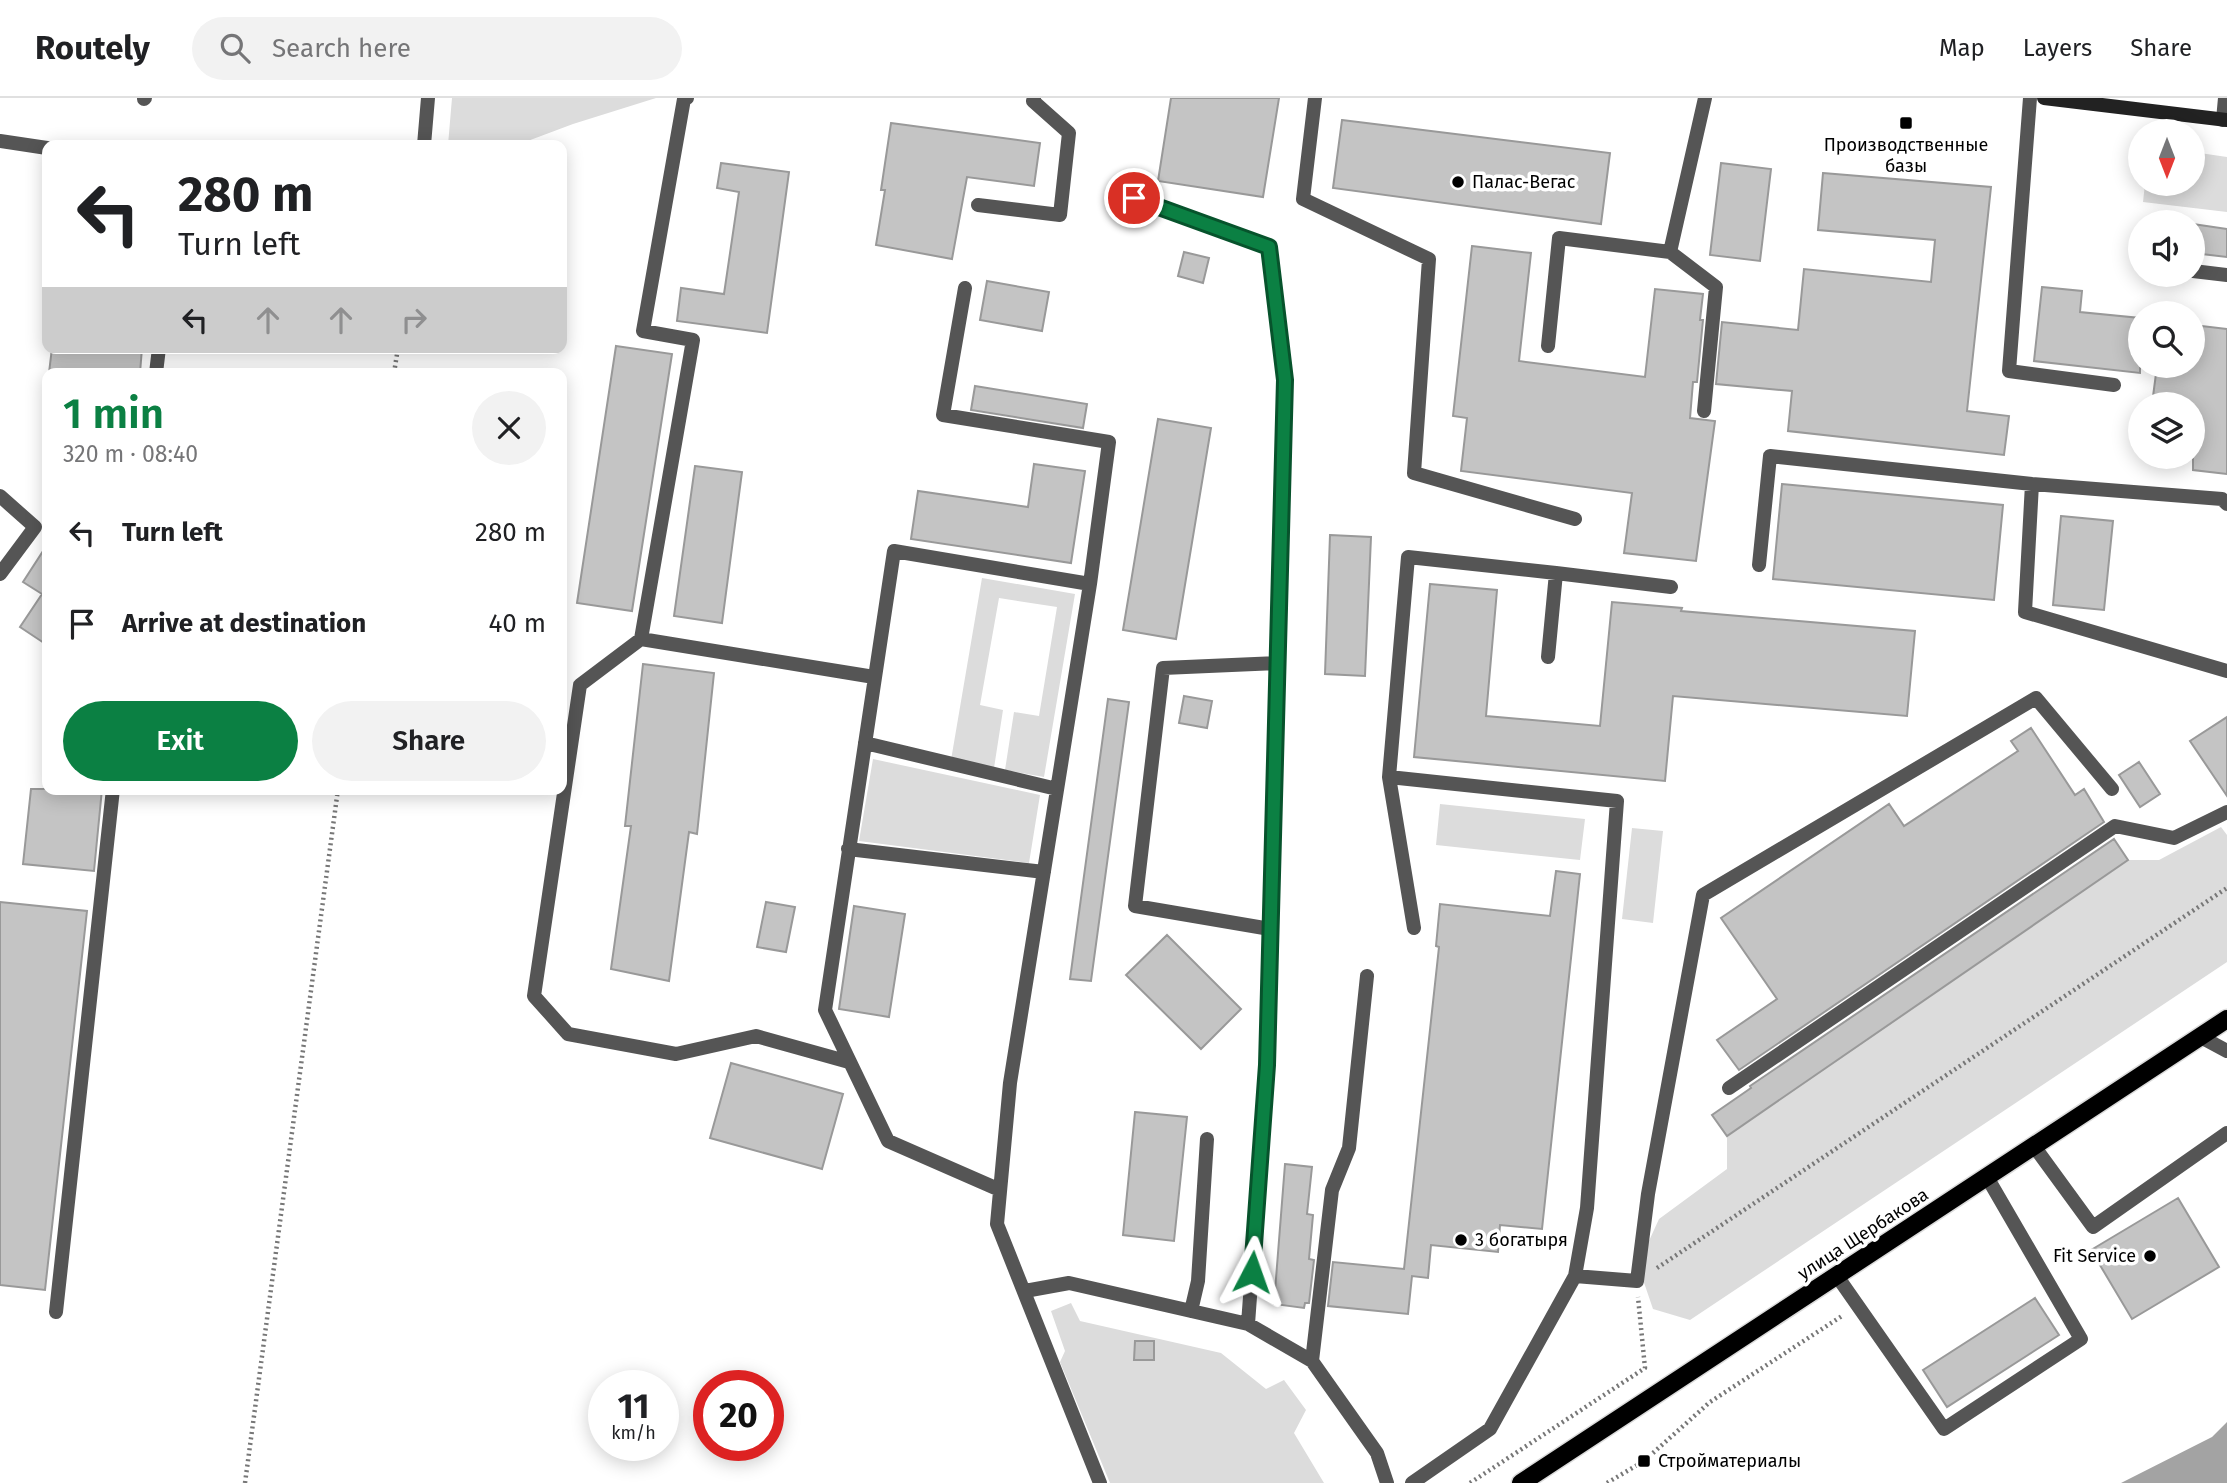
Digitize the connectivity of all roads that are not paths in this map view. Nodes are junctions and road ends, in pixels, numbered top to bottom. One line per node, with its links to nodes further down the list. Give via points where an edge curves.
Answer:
1 (428, 98): 11 (lane)
2 (687, 98): 32 (lane, via 643,331 693,340)
3 (1034, 98): 15 (lane, via 1033,102 1069,132 1060,215)
4 (1315, 98): 26 (lane, via 1303,199 1429,259 1414,473)
5 (1704, 98): 16 (lane)
6 (2030, 98): 21 (lane, via 2010,371)
7 (2044, 98): 9 (main road)
8 (2225, 98): 10 (lane)
9 (2088, 101): 10 (main road)
10 (2225, 120)
11 (424, 140)
12 (1, 145): 13 (lane)
13 (42, 148)
14 (1134, 198): 34 (lane, via 1269,247 1285,380)
15 (978, 205)
16 (1671, 252): 20 (lane, via 1559,238); 22 (lane, via 1716,287)
17 (2205, 272): 18 (lane)
18 (2227, 275)
19 (965, 288): 30 (lane, via 943,415 1109,442)
20 (1548, 345)
21 (2114, 385)
22 (1704, 411)
23 (2032, 484): 25 (lane, via 2221,499); 27 (lane, via 1770,456); 35 (lane, via 2025,612)
24 (0, 496): 29 (lane, via 35,527)
25 (2227, 504)
26 (1575, 519)
27 (1759, 565)
28 (1556, 573): 31 (lane); 33 (lane); 39 (lane, via 1408,557)
29 (0, 574)
30 (1090, 584): 36 (lane, via 894,551); 40 (lane)
31 (1671, 587)
32 (641, 639): 36 (lane); 38 (lane, via 580,685)
33 (1548, 657)
34 (1277, 663): 48 (lane); 48 (lane, via 1163,668 1135,906)
35 (2227, 671)
36 (874, 677): 37 (lane)
37 (865, 743): 40 (lane); 45 (lane)
38 (567, 773)
39 (1389, 777): 47 (lane); 60 (lane, via 1616,801 1587,1208)
40 (1057, 789): 46 (lane)
41 (2112, 789): 60 (lane, via 2036,698 1703,895 1648,1194 1637,1281)
42 (112, 795): 64 (lane)
43 (564, 795): 53 (lane, via 534,996 568,1034 676,1054 756,1036)
44 (2227, 812): 54 (lane, via 2174,838 2115,826)
45 (848, 849): 46 (lane); 53 (lane, via 825,1010)
46 (1044, 872): 59 (lane, via 1010,1083)
47 (1414, 928)
48 (1270, 929): 65 (lane, via 1267,1065)
49 (1367, 976): 66 (lane, via 1349,1148 1332,1189)
50 (2227, 1020): 51 (main road, улица Щербакова)
51 (2201, 1037): 52 (lane); 57 (main road, улица Щербакова)
52 (2227, 1051)
53 (849, 1062): 59 (lane, via 888,1141)
54 (1729, 1088)
55 (2227, 1133): 57 (lane, via 2093,1227)
56 (1207, 1139): 63 (lane, via 1198,1281)
57 (2034, 1146): 58 (main road, улица Щербакова)
58 (1987, 1177): 61 (main road, улица Щербакова); 61 (lane, via 2081,1339 1944,1429)
59 (1000, 1189): 62 (lane, via 997,1224)
60 (1575, 1276): 69 (lane, via 1490,1429)
61 (1837, 1276): 70 (main road, улица Щербакова)
62 (1025, 1291): 63 (lane, via 1069,1283); 67 (lane)
63 (1191, 1311): 65 (lane)
64 (56, 1312)
65 (1248, 1324): 66 (lane)
66 (1312, 1361): 68 (lane, via 1377,1453)
67 (1100, 1483)
68 (1387, 1483)
69 (1412, 1483)
70 (1521, 1483)

